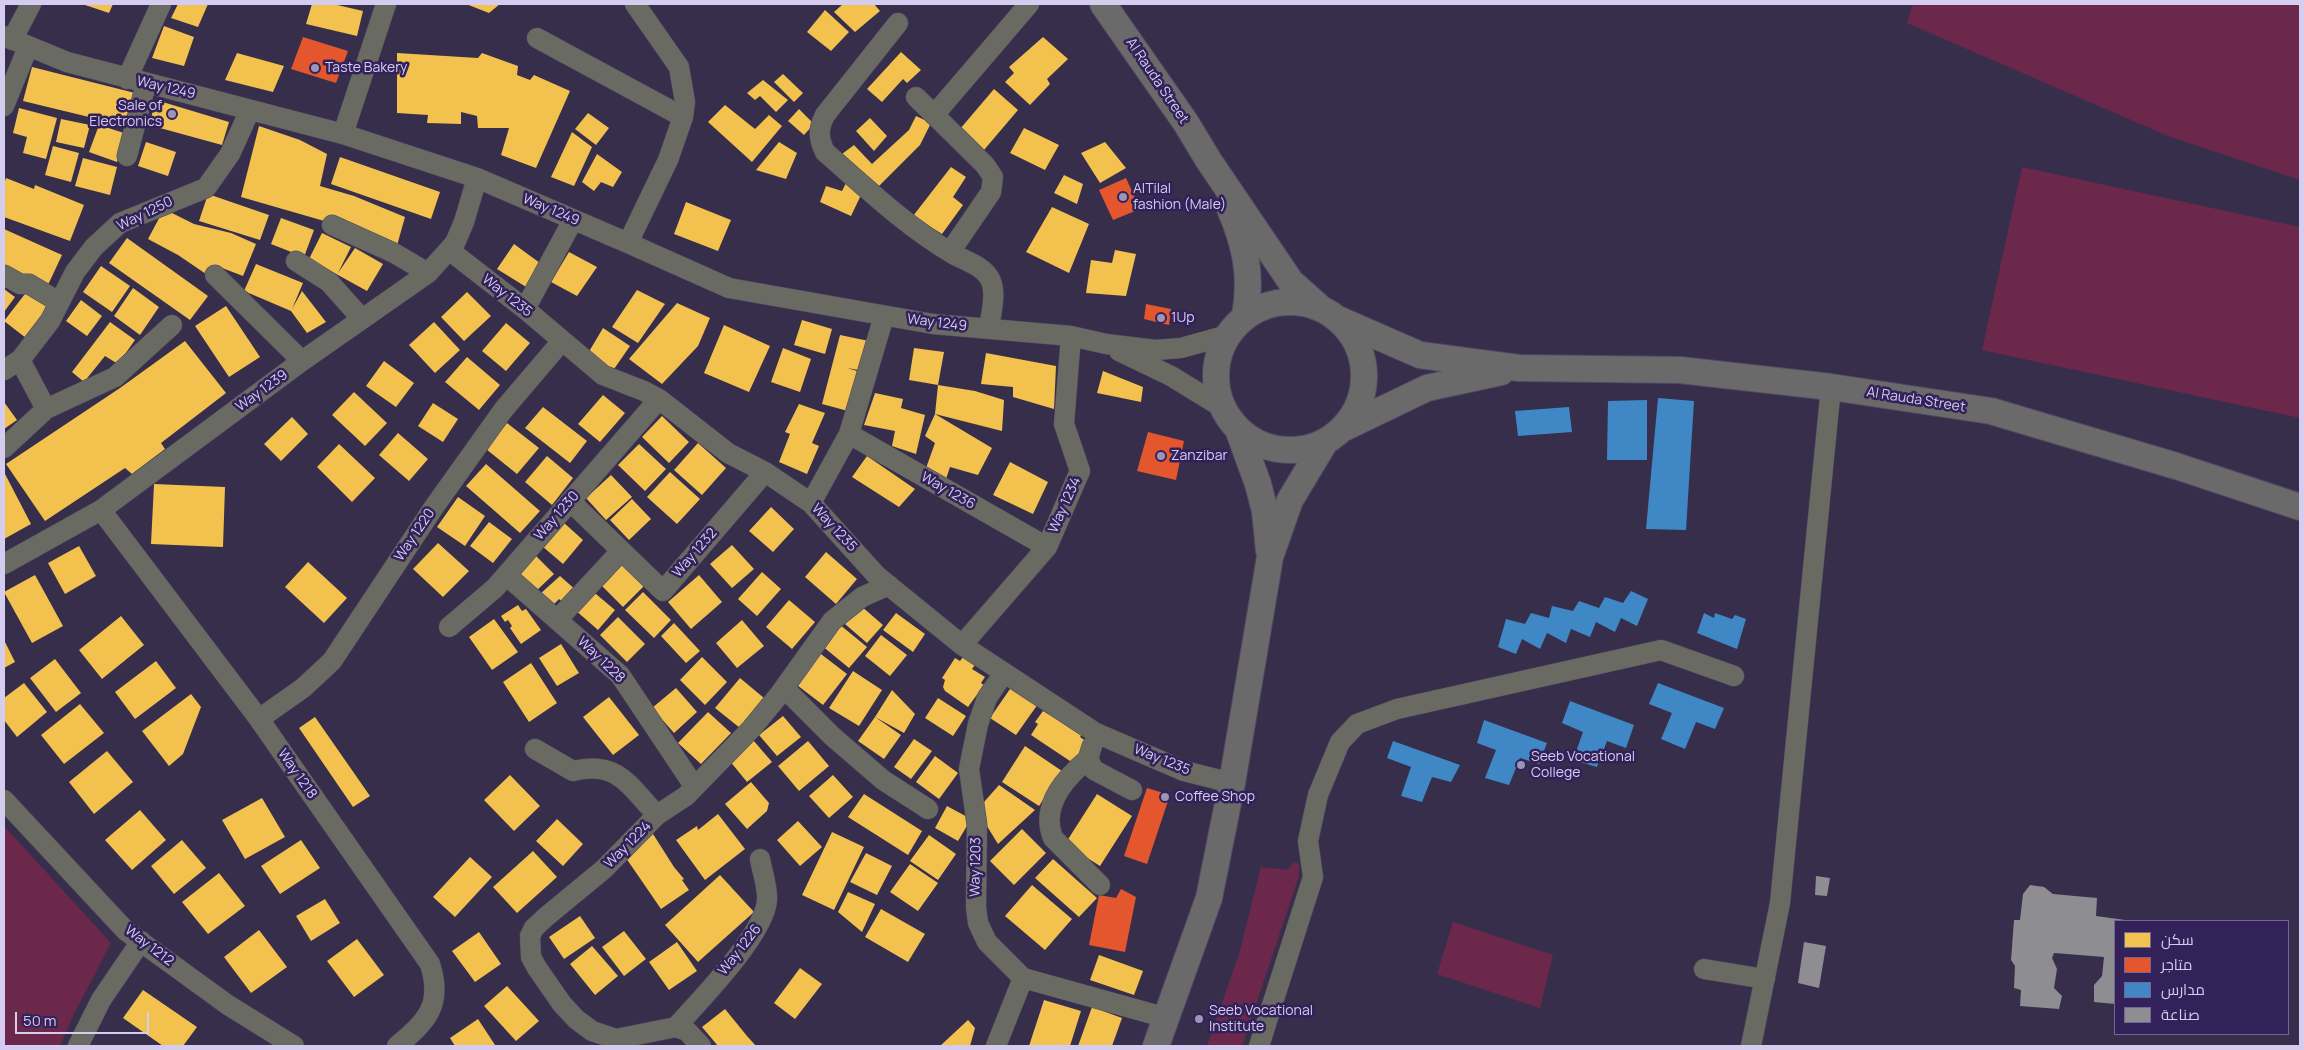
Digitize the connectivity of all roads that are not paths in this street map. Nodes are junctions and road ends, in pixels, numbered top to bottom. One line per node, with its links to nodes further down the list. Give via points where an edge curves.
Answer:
1 (32, 4): 9 (street)
2 (162, 4): 10 (street)
3 (386, 4): 16 (street)
4 (635, 4): 15 (street, via 678,67)
5 (1029, 4): 14 (street)
6 (1103, 4): 18 (main road, Al Rauda Street)
7 (898, 23): 24 (street, via 825,116 820,125 819,140 825,152 900,218)
8 (537, 38): 15 (street)
9 (15, 41): 10 (street, Way 1249, via 67,62); 12 (street)
10 (137, 81): 13 (street, Way 1249); 17 (street)
11 (916, 97): 14 (street)
12 (4, 106)
13 (250, 110): 16 (street, Way 1249); 29 (street, Way 1250, via 230,154 206,188 120,223 84,259)
14 (934, 115): 24 (street, via 993,177 991,192)
15 (683, 117): 22 (street, via 668,160)
16 (343, 134): 19 (street, Way 1249)
17 (127, 156)
18 (1209, 161): 30 (main road, Al Rauda Street, via 1291,282); 33 (main road, Al Rauda Street, via 1237,224 1249,268)
19 (477, 178): 20 (street, Way 1249); 23 (street, Way 1239, via 456,243)
20 (573, 220): 22 (street, Way 1249); 31 (street)
21 (332, 226): 26 (street, via 394,253)
22 (628, 243): 32 (street, Way 1249, via 729,288)
23 (449, 250): 26 (street, Way 1239); 31 (street, Way 1235)
24 (950, 252): 37 (street, via 980,268 990,280 994,295)
25 (296, 261): 34 (street, via 329,282)
26 (428, 273): 34 (street, Way 1239)
27 (4, 275): 29 (street, via 20,284 29,284)
28 (215, 275): 42 (street)
29 (59, 302): 43 (street, Way 1250, via 50,321)
30 (1319, 307): 33 (main road, via 1285,302 1268,305); 35 (main road)
31 (525, 309): 40 (street, Way 1235)
32 (884, 316): 37 (street, Way 1249); 49 (street)
33 (1245, 316): 38 (main road)
34 (362, 320): 42 (street, Way 1239)
35 (1340, 320): 44 (main road, Al Rauda Street, via 1420,355); 50 (main road, via 1356,340 1364,364 1364,388 1357,410)
36 (172, 325): 47 (street, via 115,376)
37 (989, 328): 39 (street, Way 1249)
38 (1228, 335): 41 (street, Way 1249, via 1181,348 1156,350); 48 (main road, via 1218,358 1216,384)
39 (1071, 336): 41 (street, Way 1249); 57 (street, Way 1234, via 1064,424 1080,472)
40 (562, 341): 46 (street, Way 1235, via 602,375); 69 (street, Way 1220, via 504,409 434,507 332,661 303,688)
41 (1106, 344): 48 (street, Way 1249, via 1171,376)
42 (302, 361): 56 (street, Way 1239)
43 (12, 365): 47 (street)
44 (1519, 368): 45 (main road, Al Rauda Street, via 1680,370); 50 (main road, Al Rauda Street, via 1426,388)
45 (1831, 387): 55 (main road, Al Rauda Street, via 1991,411); 84 (street, via 1780,903)
46 (659, 399): 52 (street, Way 1235, via 728,453); 53 (street, Way 1230)
47 (46, 409): 51 (street)
48 (1231, 419): 50 (main road, via 1257,442 1279,450 1303,449); 59 (main road, via 1258,484 1265,511)
49 (848, 434): 54 (street); 57 (street, Way 1236)
50 (1334, 435): 59 (main road, via 1290,500)
51 (4, 448)
52 (765, 472): 54 (street, Way 1235); 58 (street, Way 1232, via 663,591)
53 (570, 501): 58 (street, Way 1232); 61 (street, Way 1230)
54 (811, 503): 62 (street, Way 1235)
55 (2300, 507)
56 (101, 510): 60 (street, Way 1239); 69 (street, Way 1218)
57 (1047, 547): 65 (street, Way 1234)
58 (621, 551): 63 (street)
59 (1270, 557): 73 (main road)
60 (4, 564)
61 (506, 575): 63 (street, Way 1228); 64 (street, Way 1230)
62 (889, 585): 65 (street, Way 1235); 68 (street, Way 1224, via 862,596 832,621)
63 (557, 620): 74 (street, Way 1228, via 620,675)
64 (449, 627)
65 (962, 645): 66 (street, Way 1235)
66 (1004, 672): 70 (street, Way 1235); 83 (street, Way 1203, via 987,698 969,770 976,825 976,907 978,923 987,942)
67 (1734, 676): 93 (street, via 1661,650 1397,710 1357,724 1340,742 1318,795 1308,841 1313,876)
68 (784, 688): 74 (street, Way 1224, via 752,728); 77 (street, via 883,780)
69 (259, 719): 89 (street, Way 1218, via 430,964 436,982 428,1015)
70 (1096, 732): 72 (street); 73 (street, Way 1235, via 1184,771)
71 (535, 749): 78 (street, via 573,771 603,768 616,773)
72 (1088, 759): 75 (street, via 1094,770); 80 (street, via 1067,776 1056,792 1050,830 1053,838)
73 (1232, 783): 85 (main road, via 1209,898)
74 (694, 786): 78 (street, Way 1224, via 686,796)
75 (1132, 790)
76 (4, 800): 81 (street, Way 1212, via 126,931)
77 (928, 808)
78 (657, 815): 86 (street, Way 1224, via 604,869 534,928 529,946 537,968 562,1004 592,1032 616,1039)
79 (760, 859): 86 (street, Way 1226, via 768,900 763,919 749,941)
80 (1100, 885)
81 (141, 941): 87 (street, via 100,1000); 88 (street, Way 1212, via 228,1005)
82 (1704, 969): 84 (street)
83 (1023, 978): 85 (street); 91 (street)
84 (1765, 979): 94 (street)
85 (1167, 1018): 92 (main road)
86 (676, 1027): 90 (street, via 687,1032)
87 (78, 1046)
88 (294, 1046)
89 (397, 1046)
90 (701, 1046)
91 (996, 1046)
92 (1156, 1046)
93 (1259, 1046)
94 (1752, 1046)

